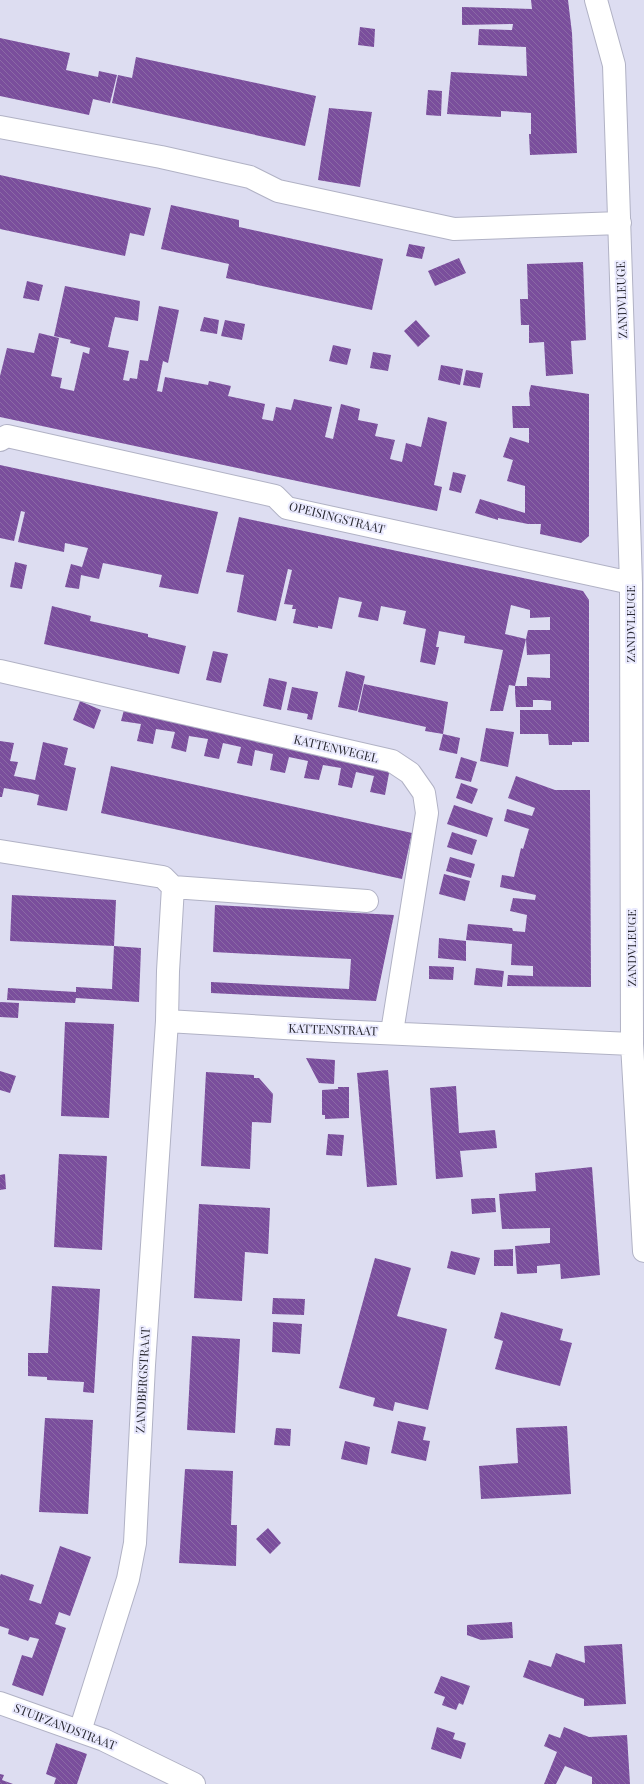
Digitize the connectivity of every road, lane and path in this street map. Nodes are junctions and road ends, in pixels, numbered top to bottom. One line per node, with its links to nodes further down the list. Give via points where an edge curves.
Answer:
1 (596, 0): 3 (street, ZANDVLEUGE, via 614,65)
2 (0, 127): 3 (street, via 250,177 278,191 454,229)
3 (620, 223): 5 (street, ZANDVLEUGE)
4 (0, 440): 5 (street, OPEISINGSTRAAT, via 7,436 275,496 286,508)
5 (631, 583): 12 (street, ZANDVLEUGE)
6 (0, 671): 11 (street, KATTENWEGEL, via 392,762 410,773 424,793 427,813)
7 (0, 851): 8 (street, via 163,878)
8 (173, 888): 9 (street); 10 (street)
9 (367, 900)
10 (167, 1021): 11 (street, KATTENSTRAAT); 15 (street, ZANDBERGSTRAAT, via 135,1542 128,1578)
11 (392, 1032): 12 (street, KATTENSTRAAT)
12 (632, 1044): 13 (street, ZANDVLEUGE)
13 (644, 1251)
14 (0, 1703): 15 (street, STUIFZANDSTRAAT)
15 (80, 1731): 16 (street, STUIFZANDSTRAAT)
16 (194, 1784)

